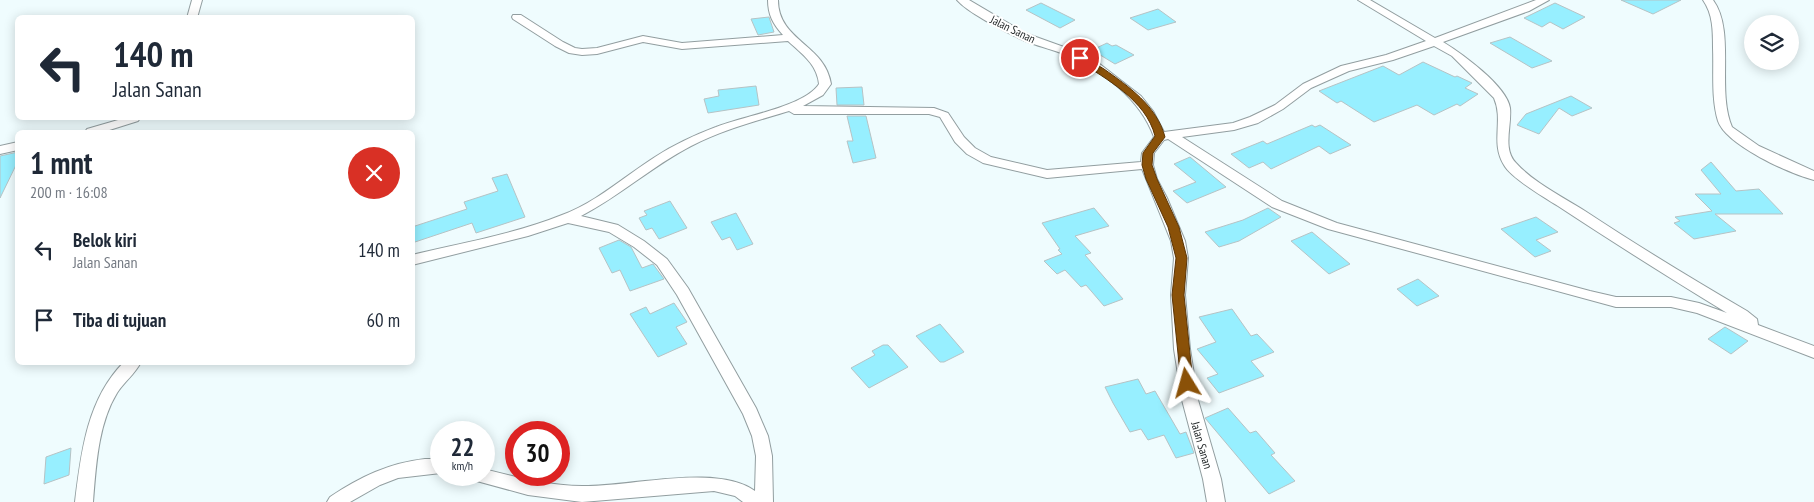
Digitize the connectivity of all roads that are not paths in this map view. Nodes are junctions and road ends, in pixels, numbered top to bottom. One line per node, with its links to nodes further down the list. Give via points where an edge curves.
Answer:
1 (197, 0): 7 (street)
2 (773, 0): 9 (street, via 779,23)
3 (962, 0): 14 (street, Jalan Sanan, via 1022,36 1069,52 1100,70 1143,105)
4 (1363, 0): 10 (street)
5 (1544, 0): 10 (street)
6 (1708, 0): 18 (street, via 1717,23 1720,104 1727,127 1743,142)
7 (193, 15)
8 (517, 17): 9 (street, via 559,44 582,52 643,39 682,46)
9 (791, 37): 11 (street, via 816,61 825,84 806,102)
10 (1434, 42): 14 (street, via 1389,58 1345,68 1307,86 1279,107 1254,120); 21 (street, via 1464,59 1500,98 1504,107 1503,151 1510,165 1538,187 1742,315)
11 (783, 110): 17 (street, via 930,110 944,116 959,139 987,160 1047,174); 19 (street, via 687,143 605,198)
12 (129, 120): 13 (street)
13 (98, 130)
14 (1165, 136): 17 (street, via 1148,153); 21 (street, via 1262,196 1309,218 1616,302 1671,302 1699,308)
15 (15, 147): 16 (street)
16 (0, 150)
17 (1147, 165): 30 (street, Jalan Sanan, via 1178,241 1183,357 1190,400)
18 (1814, 176)
19 (568, 218): 20 (street); 29 (street, via 613,228 639,244 662,262 683,292 760,436 764,456)
20 (415, 259)
21 (1764, 333): 22 (street)
22 (1814, 352)
23 (130, 365): 26 (street, via 106,399 90,451)
24 (430, 466): 27 (street, via 415,466 382,475)
25 (495, 479): 28 (street, via 528,488 582,494 714,484 739,488)
26 (84, 502)
27 (336, 502)
28 (756, 502)
29 (764, 502)
30 (1216, 502)

